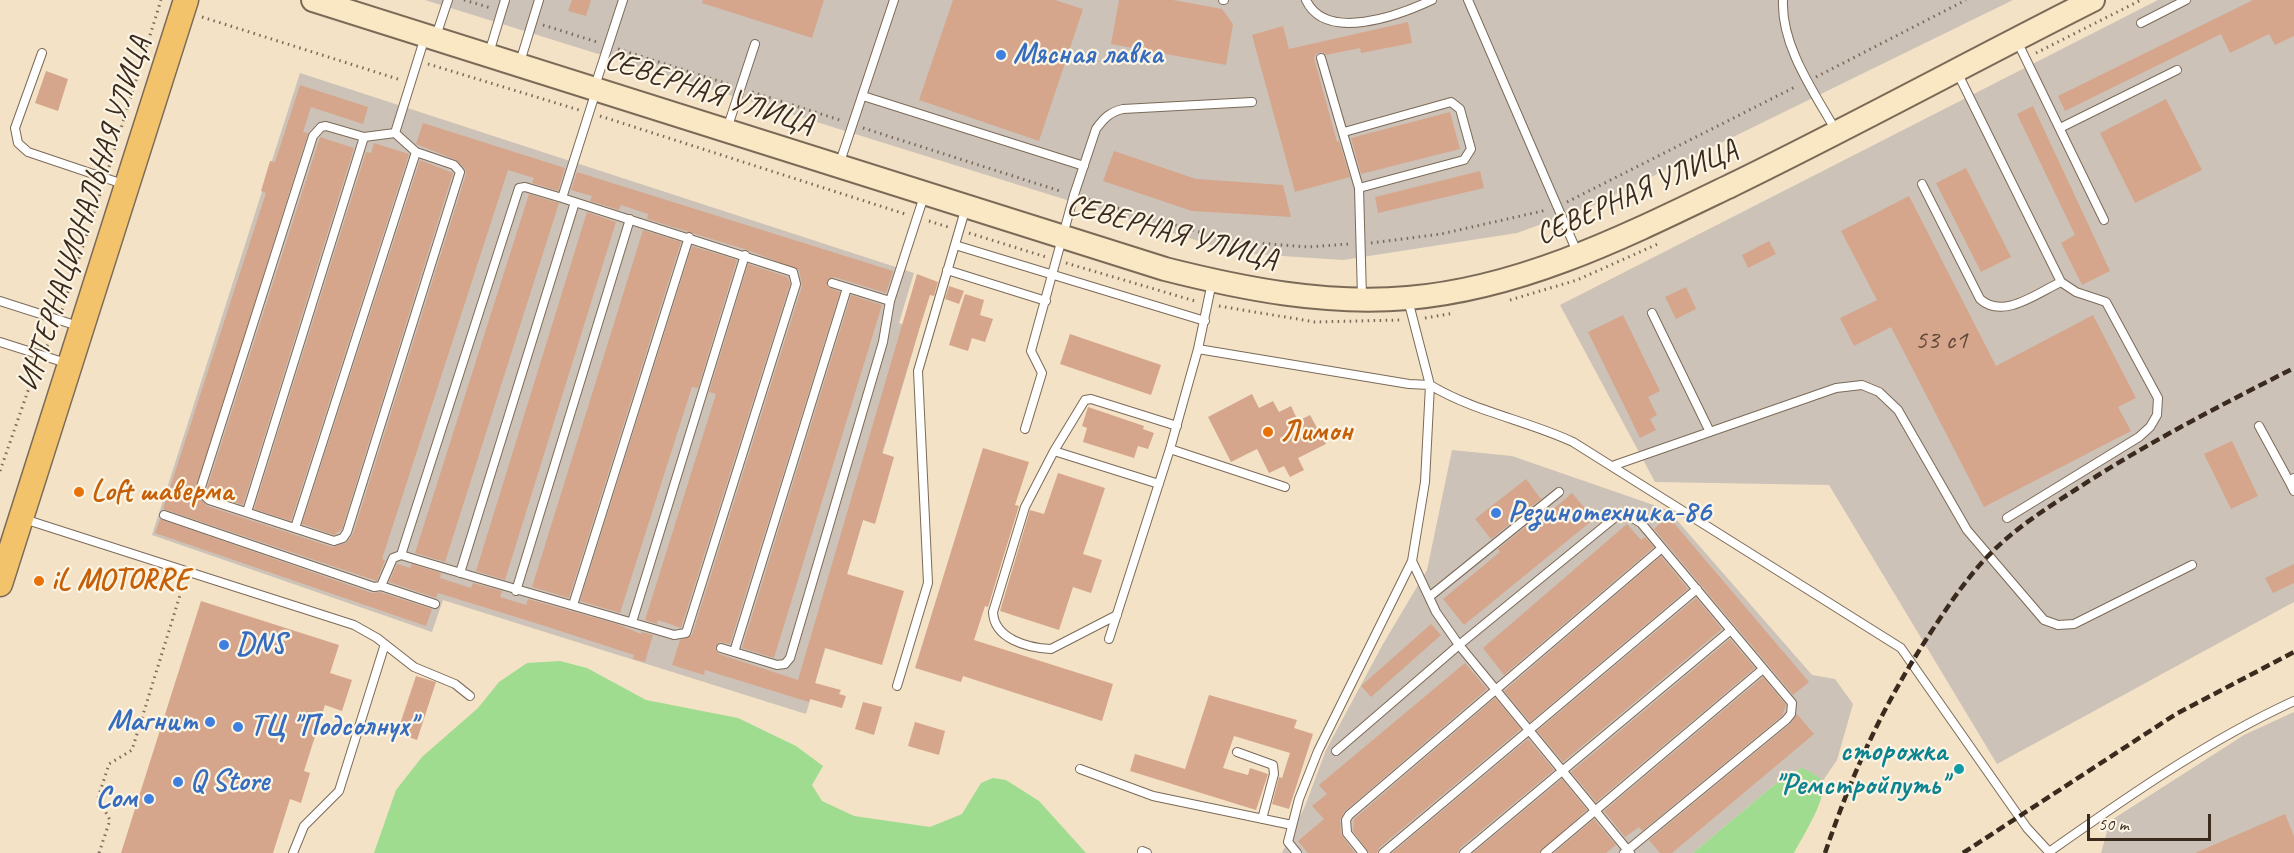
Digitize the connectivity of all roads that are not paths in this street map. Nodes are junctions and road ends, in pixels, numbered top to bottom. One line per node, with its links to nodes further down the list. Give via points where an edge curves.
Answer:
1 (313, 0): 15 (main road, СЕВЕРНАЯ УЛИЦА)
2 (448, 0): 15 (lane)
3 (505, 0): 19 (lane)
4 (539, 0): 21 (lane)
5 (623, 0): 24 (lane)
6 (894, 0): 25 (lane)
7 (1306, 0): 8 (lane, via 1319,17 1338,24 1406,12)
8 (1432, 0)
9 (1468, 0): 49 (lane)
10 (1783, 0): 30 (lane, via 1786,32)
11 (2093, 0): 17 (main road, СЕВЕРНАЯ УЛИЦА)
12 (2186, 0): 14 (lane)
13 (172, 4): 36 (main road, ИНТЕРНАЦИОНАЛЬНАЯ УЛИЦА)
14 (2141, 23)
15 (431, 36): 19 (main road, СЕВЕРНАЯ УЛИЦА); 31 (lane, via 414,73)
16 (755, 44): 28 (lane)
17 (2021, 48): 22 (main road, СЕВЕРНАЯ УЛИЦА); 27 (lane)
18 (42, 53): 36 (lane, via 15,128 18,143 28,152)
19 (488, 53): 21 (main road, СЕВЕРНАЯ УЛИЦА)
20 (1321, 58): 29 (lane)
21 (520, 63): 24 (main road, СЕВЕРНАЯ УЛИЦА)
22 (1956, 70): 30 (main road, СЕВЕРНАЯ УЛИЦА); 53 (lane)
23 (2178, 70): 27 (lane)
24 (596, 87): 28 (main road, СЕВЕРНАЯ УЛИЦА); 40 (lane)
25 (863, 96): 34 (lane); 35 (lane)
26 (1252, 102): 35 (lane, via 1111,112 1096,129)
27 (2060, 128): 44 (lane)
28 (726, 130): 34 (main road, СЕВЕРНАЯ УЛИЦА)
29 (1344, 132): 38 (lane); 38 (lane, via 1451,102 1460,109 1471,149 1464,160)
30 (1836, 132): 49 (main road, СЕВЕРНАЯ УЛИЦА)
31 (395, 133): 32 (lane); 33 (lane)
32 (364, 138): 80 (lane); 80 (lane, via 326,126 313,136 201,487 209,500)
33 (416, 152): 84 (lane); 84 (lane, via 454,165 460,177 347,532 334,541)
34 (838, 166): 39 (main road, СЕВЕРНАЯ УЛИЦА)
35 (1084, 166): 46 (lane)
36 (116, 182): 63 (main road, ИНТЕРНАЦИОНАЛЬНАЯ УЛИЦА)
37 (1922, 184): 53 (lane, via 1980,299 1987,305 2006,308)
38 (1359, 188): 56 (lane)
39 (925, 194): 42 (main road, СЕВЕРНАЯ УЛИЦА); 58 (lane)
40 (562, 198): 41 (lane); 86 (lane, via 525,187 515,194)
41 (575, 202): 43 (lane); 89 (lane)
42 (966, 207): 46 (main road, СЕВЕРНАЯ УЛИЦА); 47 (lane)
43 (630, 219): 45 (lane); 93 (lane)
44 (2104, 220)
45 (689, 237): 48 (lane); 96 (lane)
46 (1063, 237): 51 (lane); 52 (main road, СЕВЕРНАЯ УЛИЦА)
47 (955, 245): 50 (lane); 51 (lane)
48 (745, 255): 98 (lane); 98 (lane, via 787,267 796,277 796,284 686,633 674,635)
49 (1579, 256): 60 (main road, СЕВЕРНАЯ УЛИЦА)
50 (947, 270): 59 (lane); 106 (lane, via 918,371 928,584)
51 (1053, 275): 59 (lane); 62 (lane)
52 (1212, 281): 56 (main road, СЕВЕРНАЯ УЛИЦА, via 1314,298); 62 (lane)
53 (2061, 282): 83 (lane, via 2076,292 2098,298 2113,310 2158,398 2157,415 2139,437)
54 (832, 283): 55 (lane)
55 (847, 288): 58 (lane); 104 (lane)
56 (1362, 299): 60 (main road, СЕВЕРНАЯ УЛИЦА)
57 (0, 301): 63 (lane)
58 (890, 301): 104 (lane, via 883,342 790,658 777,665)
59 (1046, 301): 70 (lane, via 1031,351 1042,373)
60 (1410, 309): 67 (lane)
61 (1652, 313): 71 (lane)
62 (1205, 321): 65 (lane)
63 (82, 327): 66 (main road, ИНТЕРНАЦИОНАЛЬНАЯ УЛИЦА)
64 (0, 342): 66 (lane)
65 (1198, 349): 67 (lane); 68 (lane)
66 (70, 365): 82 (main road, ИНТЕРНАЦИОНАЛЬНАЯ УЛИЦА)
67 (1430, 385): 74 (lane, via 1462,403 1554,432); 87 (lane, via 1425,482)
68 (1177, 426): 72 (lane); 73 (lane, via 1085,400)
69 (2259, 426): 75 (lane)
70 (1025, 429)
71 (1710, 432): 74 (lane); 88 (lane, via 1836,388 1862,385 1879,392 1898,410 1967,530 2044,620 2058,625 2074,624)
72 (1170, 449): 76 (lane); 77 (lane)
73 (1054, 451): 76 (lane); 97 (lane, via 1025,507 993,620 999,630 1015,641 1052,649)
74 (1615, 465): 127 (lane, via 1901,648 2026,828)
75 (2291, 480): 78 (lane)
76 (1159, 484): 97 (lane)
77 (1285, 488)
78 (2294, 491)
79 (1559, 492): 94 (lane)
80 (246, 512): 84 (lane)
81 (164, 514): 91 (lane, via 374,587)
82 (21, 518): 90 (main road, ИНТЕРНАЦИОНАЛЬНАЯ УЛИЦА); 101 (lane, via 354,625)
83 (2007, 518)
84 (295, 528)
85 (1662, 548): 92 (lane); 102 (lane, via 1634,517 1618,515); 107 (lane)
86 (401, 555): 89 (lane); 91 (lane, via 389,562)
87 (1412, 561): 94 (lane); 117 (lane, via 1318,751)
88 (2192, 565)
89 (460, 573): 93 (lane)
90 (0, 584)
91 (381, 586): 95 (lane)
92 (1696, 589): 99 (lane); 110 (lane)
93 (516, 591): 96 (lane)
94 (1429, 597): 102 (lane)
95 (435, 604)
96 (573, 605): 98 (lane)
97 (1117, 615): 100 (lane)
98 (632, 622)
99 (1731, 630): 105 (lane); 114 (lane)
100 (1109, 639)
101 (385, 644): 108 (lane, via 414,667 455,684); 120 (lane, via 339,790 304,826)
102 (1459, 645): 107 (lane); 111 (lane)
103 (721, 648): 104 (lane)
104 (734, 652)
105 (1763, 669): 115 (lane); 119 (lane, via 1792,703 1791,714)
106 (897, 686)
107 (1496, 690): 110 (lane); 123 (lane, via 1349,815 1347,834)
108 (471, 696)
109 (2294, 701): 127 (lane, via 2238,729 2106,812)
110 (1529, 730): 114 (lane); 124 (lane)
111 (1336, 751)
112 (1237, 752): 116 (lane, via 1273,765)
113 (1080, 769): 116 (lane, via 1153,796)
114 (1562, 771): 115 (lane); 125 (lane)
115 (1595, 811): 119 (lane); 126 (lane)
116 (1262, 819): 117 (lane)
117 (1292, 825): 118 (lane)
118 (1288, 842): 121 (lane); 122 (lane)
119 (1627, 852)
120 (293, 853)
121 (1287, 853)
122 (1297, 853)
123 (1363, 853)
124 (1383, 853)
125 (1464, 853)
126 (1545, 853)
127 (2050, 853)

